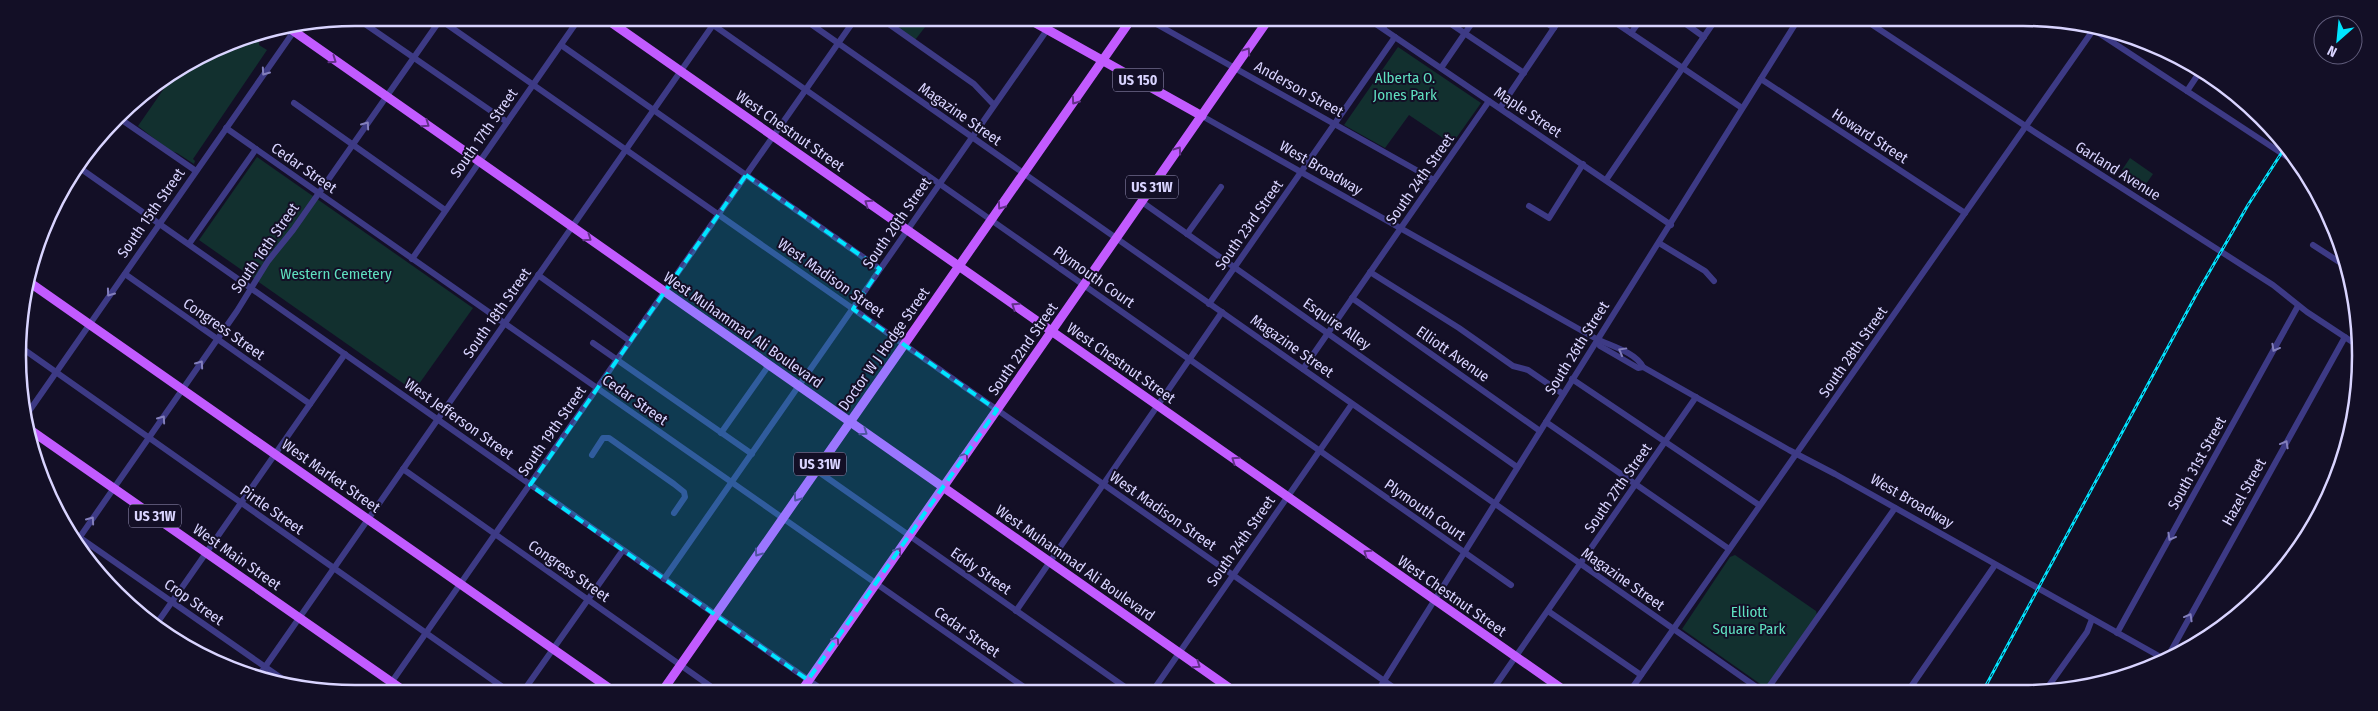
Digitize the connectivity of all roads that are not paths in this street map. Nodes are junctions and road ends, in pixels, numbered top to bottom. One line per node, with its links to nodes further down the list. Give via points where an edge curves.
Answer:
1 (368, 26): 37 (street)
2 (436, 26): 37 (street, South 16th Street)
3 (449, 26): 46 (street, West Madison Street)
4 (574, 26): 36 (street, South 17th Street)
5 (616, 26): 42 (main road, West Chestnut Street)
6 (710, 26): 42 (street, South 18th Street)
7 (716, 26): 47 (street, Plymouth Court)
8 (814, 26): 35 (street, Magazine Street)
9 (850, 26): 35 (street, South 19th Street)
10 (892, 26): 52 (street, via 974,84)
11 (1040, 26): 27 (main road, West Broadway / US 150)
12 (1126, 26): 38 (main road, Doctor W J Hodge Street / US 31W)
13 (1160, 26): 39 (street, Anderson Street)
14 (1264, 26): 39 (main road, South 22nd Street / US 31W, one-way to 14)
15 (1380, 26): 25 (street, Maple Street)
16 (1454, 26): 30 (street)
17 (1470, 26): 30 (street)
18 (1551, 26): 26 (street)
19 (1620, 26): 29 (street)
20 (1636, 26): 29 (street)
21 (1689, 26): 33 (street)
22 (1711, 26): 33 (street)
23 (1794, 26): 45 (street, South 26th Street)
24 (1874, 26): 60 (street, Garland Avenue)
25 (1383, 28): 32 (street, Maple Street)
26 (1554, 28): 43 (street)
27 (1047, 30): 38 (main road, West Broadway / US 150); 52 (street, South 20th Street)
28 (293, 32): 49 (main road, West Muhammad Ali Boulevard, one-way to 49); 61 (street, South 15th Street, one-way to 61)
29 (1631, 33): 41 (street)
30 (1465, 34): 40 (street); 43 (street)
31 (2090, 34): 60 (street, South 28th Street)
32 (1395, 37): 40 (street, Maple Street); 59 (street, South 23rd Street)
33 (1704, 37): 41 (street)
34 (2107, 37): 48 (street)
35 (838, 43): 47 (street, South 19th Street); 63 (street, Magazine Street)
36 (561, 45): 46 (street, South 17th Street); 55 (street)
37 (414, 58): 49 (street, South 16th Street); 58 (street)
38 (1102, 61): 56 (main road, West Broadway / US 150); 73 (main road, Doctor W J Hodge Street / US 31W, one-way to 73)
39 (1235, 68): 56 (main road, South 22nd Street / US 31W); 59 (street, Anderson Street)
40 (1441, 68): 50 (street, Maple Street)
41 (1683, 68): 54 (street); 76 (street)
42 (681, 70): 55 (street, South 18th Street); 62 (main road, West Chestnut Street)
43 (1524, 74): 53 (street)
44 (2197, 77): 48 (street)
45 (1761, 79): 54 (street, South 26th Street); 83 (street, Howard Street)
46 (533, 85): 58 (street, South 17th Street); 66 (street, West Madison Street)
47 (806, 90): 62 (street, South 19th Street); 77 (street, Plymouth Court)
48 (2187, 91): 67 (street)
49 (386, 96): 64 (street, South 16th Street, one-way to 49); 68 (main road, West Muhammad Ali Boulevard, one-way to 68)
50 (1489, 101): 53 (street, Maple Street); 75 (street, South 24th Street)
51 (294, 103): 64 (street)
52 (994, 105): 63 (street, South 20th Street)
53 (1500, 108): 69 (street, Maple Street)
54 (1742, 108): 87 (street, South 26th Street)
55 (654, 110): 66 (street, South 18th Street); 74 (street)
56 (1202, 116): 72 (street, West Broadway); 80 (main road, South 22nd Street / US 31W, one-way to 56)
57 (124, 122): 71 (street)
58 (507, 122): 68 (street, South 17th Street)
59 (1335, 124): 72 (street, South 23rd Street); 75 (street, Anderson Street)
60 (2026, 126): 83 (street, South 28th Street); 111 (street, Garland Avenue, via 2273,285)
61 (226, 128): 65 (street, Cedar Street); 71 (street, South 15th Street)
62 (774, 136): 74 (street, South 19th Street); 90 (main road, West Chestnut Street, one-way to 62)
63 (972, 137): 73 (street, Magazine Street); 77 (street, South 20th Street)
64 (352, 145): 79 (street, South 16th Street); 82 (street)
65 (256, 149): 79 (street, Cedar Street); 94 (street)
66 (626, 150): 84 (street, West Madison Street); 88 (street, South 18th Street)
67 (2284, 155)
68 (479, 162): 82 (street, South 17th Street); 88 (main road, West Muhammad Ali Boulevard)
69 (1583, 164): 76 (street, Maple Street); 81 (street, via 1549,218)
70 (84, 171): 86 (street, West Jefferson Street)
71 (196, 171): 86 (street, South 15th Street)
72 (1301, 172): 89 (street, West Broadway); 99 (street, South 23rd Street)
73 (1024, 174): 85 (main road, Doctor W J Hodge Street / US 31W, one-way to 85); 92 (street, Magazine Street)
74 (746, 175): 84 (street, South 19th Street); 100 (street)
75 (1434, 180): 89 (street, South 24th Street)
76 (1606, 180): 87 (street, Maple Street)
77 (940, 184): 85 (street, Plymouth Court); 90 (street, South 20th Street)
78 (1221, 187): 91 (street)
79 (318, 193): 96 (street, Cedar Street); 107 (street, South 16th Street)
80 (1142, 202): 91 (street, Esquire Alley); 92 (main road, South 22nd Street / US 31W)
81 (1528, 206)
82 (446, 210): 96 (street, South 17th Street)
83 (1965, 213): 154 (street, South 28th Street)
84 (718, 215): 108 (street, South 19th Street); 112 (street, West Madison Street)
85 (991, 220): 98 (main road, Doctor W J Hodge Street / US 31W); 106 (street, Plymouth Court)
86 (159, 225): 94 (street, West Jefferson Street); 102 (street, South 15th Street)
87 (1671, 225): 93 (street, South 26th Street)
88 (572, 226): 103 (street, South 18th Street); 108 (main road, West Muhammad Ali Boulevard, one-way to 108)
89 (1400, 229): 101 (street, South 24th Street); 120 (street, West Broadway)
90 (907, 230): 98 (main road, West Chestnut Street); 100 (street, South 20th Street)
91 (1187, 234): 99 (street, Esquire Alley)
92 (1117, 239): 106 (main road, South 22nd Street / US 31W); 110 (street, Magazine Street)
93 (1659, 243): 104 (street, via 1705,271); 120 (street, South 26th Street)
94 (189, 244): 107 (street, West Jefferson Street)
95 (2313, 245): 97 (street)
96 (412, 259): 115 (street, Cedar Street)
97 (2338, 262)
98 (958, 266): 116 (main road, West Chestnut Street, one-way to 98); 124 (main road, Doctor W J Hodge Street / US 31W)
99 (1234, 268): 110 (street, South 23rd Street); 117 (street, Esquire Alley)
100 (880, 269): 112 (street, South 20th Street)
101 (1370, 272): 109 (street, South 24th Street); 136 (street, via 1513,366 1528,370)
102 (124, 274): 114 (street, South 15th Street, one-way to 114); 119 (street, Congress Street)
103 (538, 275): 115 (street, South 18th Street); 121 (street)
104 (1714, 281)
105 (34, 285): 114 (main road, West Market Street)
106 (1085, 286): 116 (main road, South 22nd Street / US 31W); 127 (street, Plymouth Court)
107 (251, 288): 119 (street, South 16th Street); 126 (street, West Jefferson Street)
108 (665, 292): 121 (street, South 19th Street); 129 (main road, West Muhammad Ali Boulevard)
109 (1352, 298): 117 (street, South 24th Street); 146 (street, Elliott Avenue)
110 (1209, 304): 113 (street, Magazine Street)
111 (2298, 306): 118 (street, Garland Avenue); 201 (street, South 31st Street, one-way to 201)
112 (853, 309): 124 (street, West Madison Street); 133 (street, South 20th Street)
113 (1222, 312): 127 (street); 130 (street, Magazine Street)
114 (89, 324): 131 (street, South 15th Street); 134 (main road, West Market Street)
115 (505, 324): 135 (street, Cedar Street); 143 (street, South 18th Street)
116 (1052, 331): 140 (main road, West Chestnut Street); 142 (main road, South 22nd Street / US 31W)
117 (1328, 333): 130 (street, South 24th Street); 156 (street, Esquire Alley)
118 (2345, 337): 122 (street, Garland Avenue); 202 (street, Hazel Street, one-way to 118)
119 (217, 339): 134 (street, South 16th Street, one-way to 119); 138 (street, Congress Street)
120 (1597, 340): 132 (street, South 26th Street); 137 (street, West Broadway, via 1600,346)
121 (630, 341): 128 (street, South 19th Street)
122 (2351, 341)
123 (593, 342): 128 (street)
124 (904, 345): 142 (street, West Madison Street); 144 (main road, Doctor W J Hodge Street / US 31W)
125 (26, 351): 131 (street, Pirtle Street)
126 (345, 354): 138 (street); 143 (street, West Jefferson Street)
127 (1189, 359): 140 (street); 151 (street, Plymouth Court)
128 (617, 360): 135 (street, South 19th Street); 147 (street)
129 (769, 365): 133 (main road, West Muhammad Ali Boulevard); 147 (street)
130 (1303, 369): 139 (street, Magazine Street)
131 (56, 372): 141 (street, South 15th Street); 149 (street, Pirtle Street)
132 (1572, 379): 136 (street, South 26th Street); 150 (street)
133 (799, 386): 144 (main road, West Muhammad Ali Boulevard); 153 (street, South 20th Street)
134 (182, 389): 149 (street, South 16th Street, one-way to 134); 152 (main road, West Market Street)
135 (597, 389): 159 (street, Cedar Street); 162 (street, South 19th Street)
136 (1563, 394): 145 (street, South 26th Street)
137 (1696, 398): 150 (street, South 27th Street); 154 (street, West Broadway)
138 (310, 404): 152 (street)
139 (1352, 404): 151 (street, South 24th Street); 167 (street, Magazine Street)
140 (1157, 405): 160 (street); 165 (main road, West Chestnut Street, one-way to 140)
141 (31, 408)
142 (997, 410): 160 (street, West Madison Street); 164 (main road, South 22nd Street / US 31W, one-way to 142)
143 (438, 420): 157 (street, South 18th Street); 162 (street, West Jefferson Street)
144 (850, 422): 158 (main road, Doctor W J Hodge Street / US 31W); 164 (main road, West Muhammad Ali Boulevard, one-way to 164)
145 (1546, 422): 146 (street, South 26th Street); 161 (street)
146 (1540, 431): 156 (street, South 26th Street)
147 (722, 433): 153 (street)
148 (36, 434): 163 (main road, West Main Street / US 31W)
149 (149, 438): 163 (street, South 16th Street); 166 (street, Pirtle Street)
150 (1666, 442): 161 (street, South 27th Street); 168 (street)
151 (1319, 451): 165 (street, South 24th Street); 179 (street, Plymouth Court)
152 (275, 454): 166 (street); 171 (main road, West Market Street)
153 (752, 454): 159 (street, South 20th Street)
154 (1796, 454): 168 (street, South 28th Street); 169 (street, West Broadway)
155 (592, 455): 170 (street, via 603,438 609,438 666,478 684,492 685,497)
156 (1517, 467): 167 (street, South 26th Street)
157 (403, 469): 171 (street, South 18th Street); 173 (street, Congress Street)
158 (816, 470): 172 (main road, Doctor W J Hodge Street / US 31W, one-way to 172); 175 (street, Eddy Street)
159 (732, 483): 172 (street, Cedar Street); 186 (street, South 20th Street)
160 (1102, 483): 181 (street); 185 (street, West Madison Street)
161 (1636, 484): 177 (street); 182 (street, South 27th Street)
162 (530, 485): 173 (street, South 19th Street); 178 (street, West Jefferson Street)
163 (114, 487): 174 (street, South 16th Street, one-way to 163); 180 (main road, West Main Street / US 31W)
164 (943, 487): 175 (main road, South 22nd Street / US 31W); 181 (main road, West Muhammad Ali Boulevard)
165 (1287, 497): 185 (street, South 24th Street); 191 (main road, West Chestnut Street, one-way to 165)
166 (241, 503): 180 (street); 184 (street, Pirtle Street)
167 (1494, 503): 179 (street, South 26th Street); 182 (street, Magazine Street)
168 (1760, 505): 177 (street, South 28th Street)
169 (1894, 508): 183 (street, West Broadway); 234 (street)
170 (674, 513)
171 (368, 519): 184 (street, South 18th Street); 187 (main road, West Market Street)
172 (783, 519): 188 (street, Cedar Street); 195 (main road, Doctor W J Hodge Street / US 31W, one-way to 195)
173 (495, 534): 187 (street, South 19th Street); 190 (street, Congress Street)
174 (80, 535)
175 (909, 536): 188 (main road, South 22nd Street / US 31W, one-way to 175); 194 (street, Eddy Street)
176 (82, 538): 192 (street, Crop Street)
177 (1729, 549): 199 (street, South 28th Street)
178 (623, 550): 186 (street, West Jefferson Street); 190 (street)
179 (1463, 552): 189 (street, Plymouth Court); 191 (street, South 26th Street)
180 (207, 553): 192 (street); 196 (main road, West Main Street / US 31W)
181 (1049, 562): 194 (street); 204 (main road, West Muhammad Ali Boulevard)
182 (1580, 564): 193 (street, South 27th Street); 199 (street, Magazine Street)
183 (1996, 565): 197 (street, West Broadway); 235 (street)
184 (334, 568): 196 (street, South 18th Street); 200 (street, Pirtle Street)
185 (1233, 575): 204 (street, South 24th Street); 213 (street, West Madison Street)
186 (664, 579): 195 (street, West Jefferson Street)
187 (461, 584): 200 (street, South 19th Street); 203 (main road, West Market Street)
188 (876, 584): 212 (main road, South 22nd Street / US 31W, one-way to 188); 224 (street, Cedar Street)
189 (1511, 585)
190 (588, 600): 203 (street); 207 (street, Congress Street)
191 (1434, 600): 206 (main road, West Chestnut Street); 213 (street, South 26th Street)
192 (172, 602): 198 (street); 208 (street, Crop Street)
193 (1548, 610): 206 (street, South 27th Street); 211 (street)
194 (1016, 611): 225 (street, Eddy Street)
195 (715, 615): 207 (main road, Doctor W J Hodge Street / US 31W); 212 (street, West Jefferson Street)
196 (299, 618): 208 (street, South 18th Street); 214 (main road, West Main Street / US 31W)
197 (2092, 619): 201 (street, West Broadway); 215 (street, via 2087,632)
198 (159, 620)
199 (1673, 629): 211 (street, South 28th Street); 233 (street, Magazine Street)
200 (426, 633): 214 (street, South 19th Street); 217 (street, Pirtle Street)
201 (2117, 633): 205 (street, West Broadway)
202 (2172, 649)
203 (553, 650): 218 (street); 219 (main road, West Market Street)
204 (1179, 652): 226 (street, South 24th Street); 227 (main road, West Muhammad Ali Boulevard, one-way to 227)
205 (2158, 656)
206 (1516, 657): 230 (street, South 27th Street); 231 (main road, West Chestnut Street)
207 (680, 665): 220 (main road, Doctor W J Hodge Street / US 31W); 221 (street, Congress Street)
208 (265, 667): 209 (street, South 18th Street); 210 (street, Crop Street)
209 (262, 671)
210 (277, 675)
211 (1641, 676): 232 (street, South 28th Street)
212 (808, 680): 222 (main road, South 22nd Street / US 31W); 223 (street, West Jefferson Street)
213 (1384, 681): 228 (street, South 26th Street); 229 (street, West Madison Street)
214 (391, 683): 216 (main road, West Main Street / US 31W)
215 (2050, 683)
216 (394, 685)
217 (500, 685)
218 (528, 685)
219 (604, 685)
220 (666, 685)
221 (709, 685)
222 (805, 685)
223 (815, 685)
224 (1021, 685)
225 (1122, 685)
226 (1157, 685)
227 (1225, 685)
228 (1381, 685)
229 (1390, 685)
230 (1496, 685)
231 (1555, 685)
232 (1634, 685)
233 (1753, 685)
234 (1770, 685)
235 (1912, 685)

